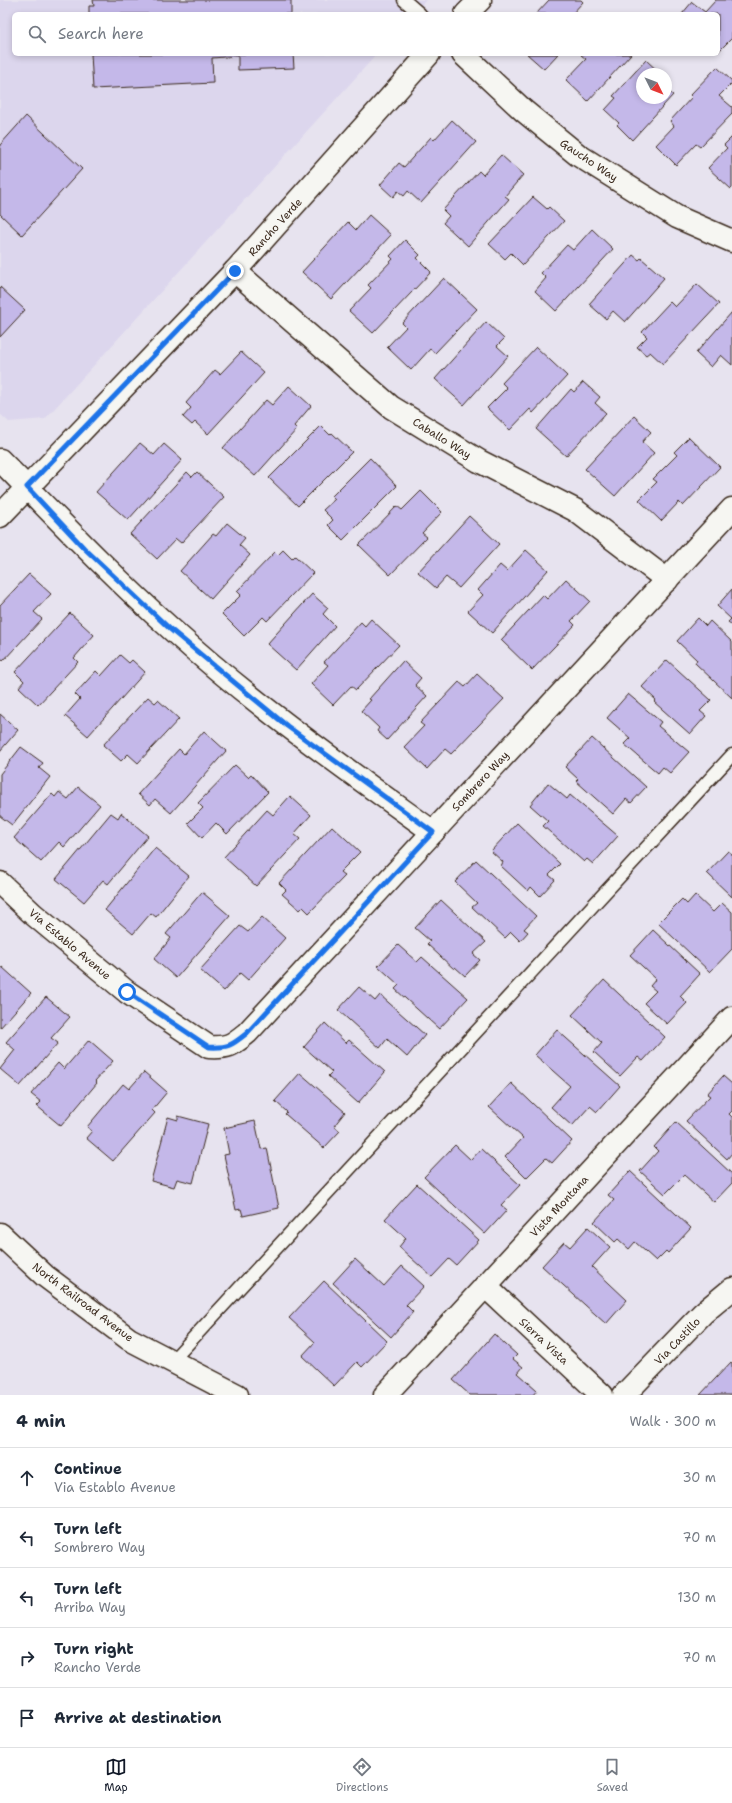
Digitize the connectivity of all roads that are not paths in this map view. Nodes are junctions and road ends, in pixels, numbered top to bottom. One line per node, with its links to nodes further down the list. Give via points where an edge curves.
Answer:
1 (404, 0): 3 (lane)
2 (480, 0): 4 (street)
3 (418, 12)
4 (468, 12)
5 (427, 56): 8 (street, Rancho Verde)
6 (465, 56): 7 (street, Gaucho Way, via 524,112 578,155 677,217)
7 (732, 241)
8 (235, 271): 10 (street, Rancho Verde); 13 (street, Caballo Way, via 391,407 479,461 575,510)
9 (0, 460): 10 (street)
10 (27, 487): 12 (street, Rancho Verde); 15 (street, via 84,548 170,629 287,726)
11 (732, 508): 13 (street, Sombrero Way)
12 (0, 516)
13 (667, 580): 15 (street, Sombrero Way)
14 (732, 755): 22 (lane)
15 (433, 832): 18 (street, Sombrero Way, via 247,1033 233,1045)
16 (0, 883): 18 (street, Via Establo Avenue, via 33,914 127,992 209,1047)
17 (732, 1018): 20 (street, Vista Montana)
18 (224, 1048)
19 (0, 1234): 22 (street, North Railroad Avenue, via 45,1276 129,1339)
20 (485, 1286): 24 (street, Vista Montana); 25 (street, Sierra Vista)
21 (732, 1289): 26 (street, Via Castillo, via 704,1313)
22 (172, 1362): 23 (street, North Railroad Avenue)
23 (237, 1395)
24 (386, 1395)
25 (602, 1395)
26 (624, 1395)

